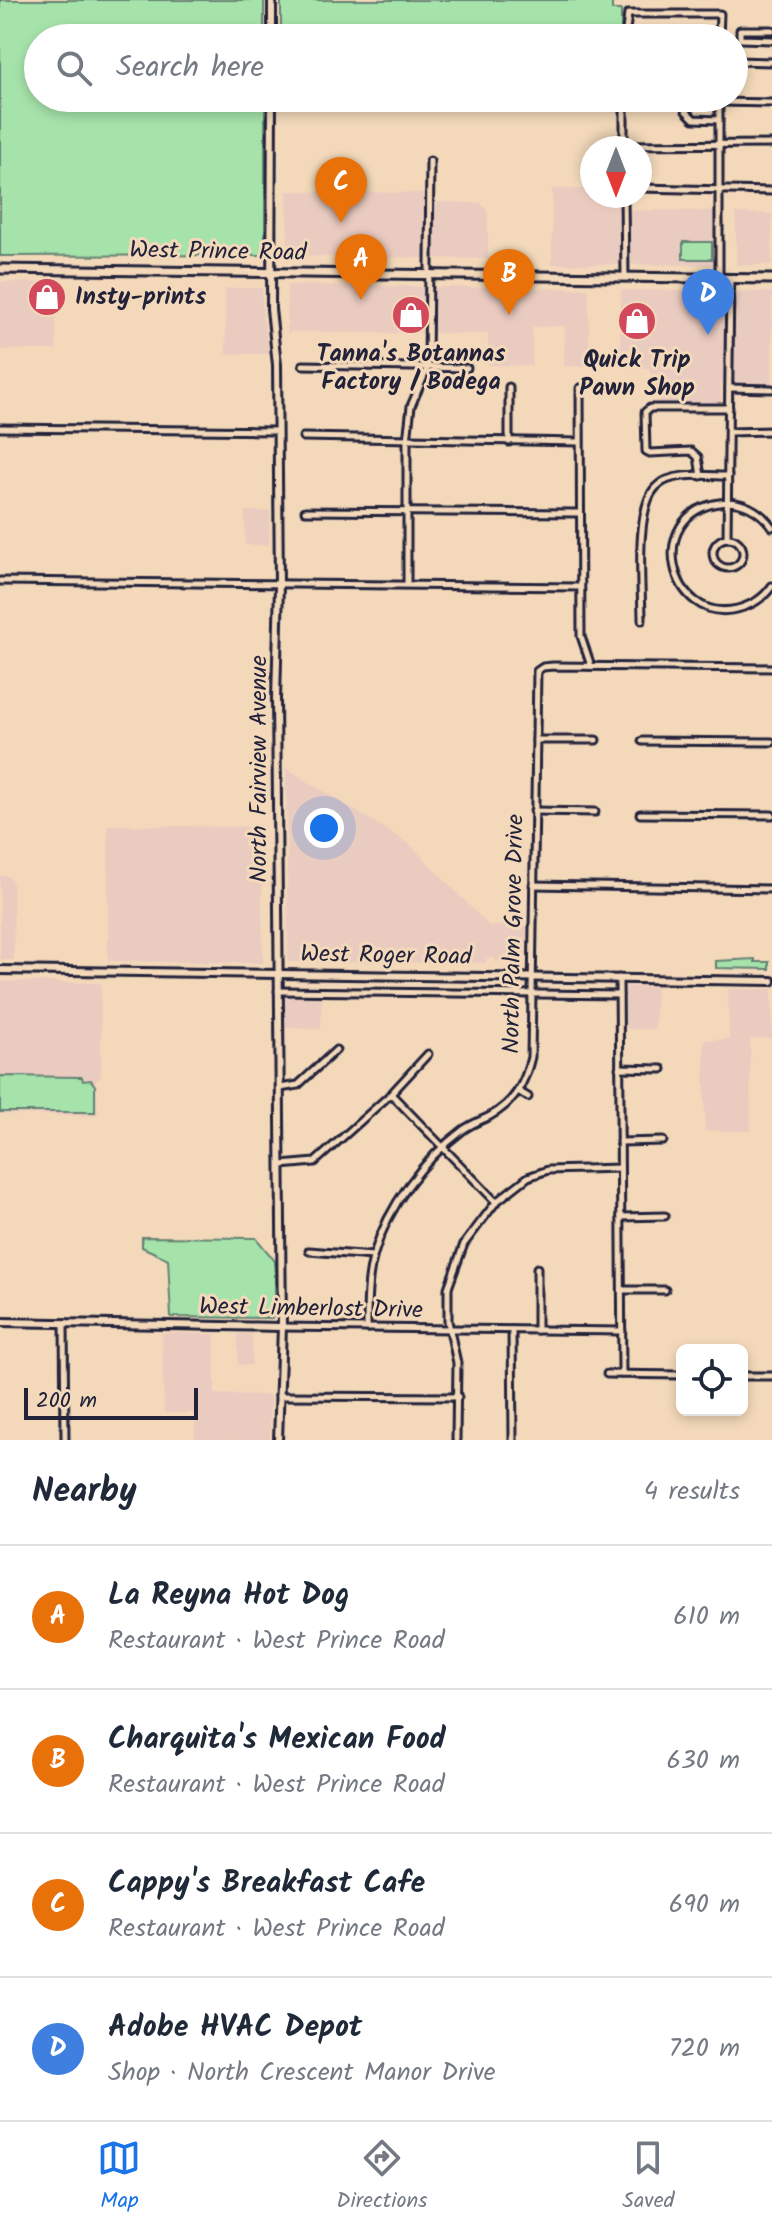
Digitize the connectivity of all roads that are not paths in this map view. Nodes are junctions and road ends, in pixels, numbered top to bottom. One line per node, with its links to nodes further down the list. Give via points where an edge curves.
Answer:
1 (272, 0): 2 (street)
2 (272, 24)
3 (627, 24): 4 (street, via 628,14 720,14)
4 (720, 24)
5 (748, 30): 6 (street)
6 (772, 30)
7 (748, 39): 8 (street)
8 (772, 40)
9 (748, 61): 10 (street)
10 (772, 62)
11 (748, 102): 12 (street)
12 (772, 103)
13 (272, 112): 28 (street, North Fairview Avenue)
14 (624, 112): 18 (street)
15 (687, 112): 17 (street, via 694,119)
16 (719, 112): 17 (street)
17 (719, 120): 19 (street)
18 (624, 136)
19 (718, 144): 20 (street); 21 (street); 24 (street)
20 (772, 144)
21 (652, 145)
22 (430, 161): 29 (street)
23 (652, 188): 24 (street)
24 (718, 189): 25 (street); 31 (street)
25 (772, 191)
26 (624, 208): 30 (street)
27 (0, 269): 28 (main road, West Prince Road)
28 (272, 273): 29 (main road, West Prince Road); 43 (street, North Fairview Avenue)
29 (430, 275): 30 (main road, West Prince Road); 35 (street)
30 (625, 277): 31 (main road, West Prince Road)
31 (719, 278): 32 (main road, West Prince Road)
32 (730, 278): 33 (main road, West Prince Road); 39 (street)
33 (772, 279)
34 (303, 365): 35 (street)
35 (428, 367): 36 (street); 47 (street, via 411,406)
36 (467, 368)
37 (509, 387): 48 (street)
38 (580, 388): 49 (street)
39 (729, 388): 40 (street); 41 (street)
40 (772, 389)
41 (729, 408): 45 (street); 50 (street, via 645,412 646,451 691,451 698,457)
42 (0, 428): 43 (street)
43 (277, 431): 60 (street, North Fairview Avenue)
44 (772, 431): 45 (street)
45 (729, 432): 51 (street)
46 (303, 437): 47 (street)
47 (407, 441): 48 (street); 54 (street)
48 (509, 442): 49 (street)
49 (579, 442): 55 (street)
50 (701, 476): 51 (street); 63 (street, via 656,485 646,502)
51 (728, 476): 52 (street)
52 (727, 501): 56 (street, via 753,509); 57 (street); 61 (street, via 695,511 684,522 674,544 676,575 698,602 714,609 749,606)
53 (305, 511): 54 (street)
54 (407, 512): 55 (street); 59 (street)
55 (579, 513): 62 (street)
56 (772, 527)
57 (727, 538): 57 (street, via 739,543 742,555 727,568 713,553)
58 (0, 581): 60 (street)
59 (407, 584): 60 (street); 62 (street)
60 (279, 585): 79 (street, North Fairview Avenue)
61 (772, 586)
62 (580, 587): 65 (street, via 581,636)
63 (642, 620)
64 (533, 665): 67 (street)
65 (591, 666): 66 (street); 67 (street)
66 (772, 668)
67 (539, 670): 68 (street, North Palm Grove Drive)
68 (536, 740): 69 (street); 72 (street, North Palm Grove Drive)
69 (596, 740)
70 (642, 741): 71 (street)
71 (772, 742)
72 (534, 811): 73 (street); 76 (street, North Palm Grove Drive)
73 (595, 812)
74 (640, 814): 75 (street)
75 (772, 815)
76 (533, 885): 77 (street); 80 (street, North Palm Grove Drive)
77 (772, 889)
78 (0, 970): 79 (street, West Roger Road)
79 (278, 973): 80 (street, West Roger Road); 83 (street, North Fairview Avenue)
80 (531, 977): 81 (street, West Roger Road); 84 (street, North Palm Grove Drive)
81 (619, 978): 82 (street, West Roger Road); 85 (street)
82 (772, 981)
83 (278, 991): 84 (street, West Roger Road); 90 (street, North Fairview Avenue)
84 (531, 994): 85 (street, West Roger Road); 91 (street, North Palm Grove Drive, via 531,1057)
85 (619, 995): 88 (street)
86 (336, 1050): 90 (street, via 298,1085)
87 (428, 1054): 92 (street)
88 (619, 1068): 89 (street); 95 (street)
89 (662, 1069)
90 (280, 1088): 97 (street, North Fairview Avenue)
91 (518, 1091): 93 (street); 96 (street)
92 (391, 1094): 96 (street); 97 (street, via 315,1162)
93 (528, 1097)
94 (663, 1141): 95 (street)
95 (620, 1142): 98 (street)
96 (443, 1148): 99 (street); 103 (street, via 395,1205)
97 (281, 1165): 109 (street, North Fairview Avenue)
98 (620, 1168): 99 (street, via 548,1170 528,1177); 101 (street)
99 (496, 1202): 111 (street, via 454,1265 448,1288)
100 (665, 1216): 101 (street)
101 (621, 1217): 105 (street)
102 (309, 1251): 103 (street)
103 (373, 1256): 110 (street)
104 (537, 1268): 113 (street)
105 (622, 1290): 106 (street); 114 (street)
106 (665, 1290)
107 (0, 1322): 108 (street, West Limberlost Drive)
108 (64, 1323): 109 (street, West Limberlost Drive); 122 (street)
109 (282, 1327): 110 (street, West Limberlost Drive); 120 (street, North Fairview Avenue)
110 (367, 1328): 111 (street, West Limberlost Drive)
111 (449, 1329): 112 (street, West Limberlost Drive); 121 (street)
112 (512, 1330): 113 (street, West Limberlost Drive); 125 (street)
113 (537, 1330): 114 (street, West Limberlost Drive)
114 (622, 1331): 116 (street)
115 (607, 1374): 116 (street)
116 (622, 1374): 117 (street)
117 (676, 1375)
118 (748, 1376): 119 (street)
119 (772, 1376)
120 (279, 1396): 121 (street); 123 (street, North Fairview Avenue)
121 (458, 1397): 124 (street)
122 (65, 1440)
123 (278, 1440)
124 (456, 1440)
125 (513, 1440)

